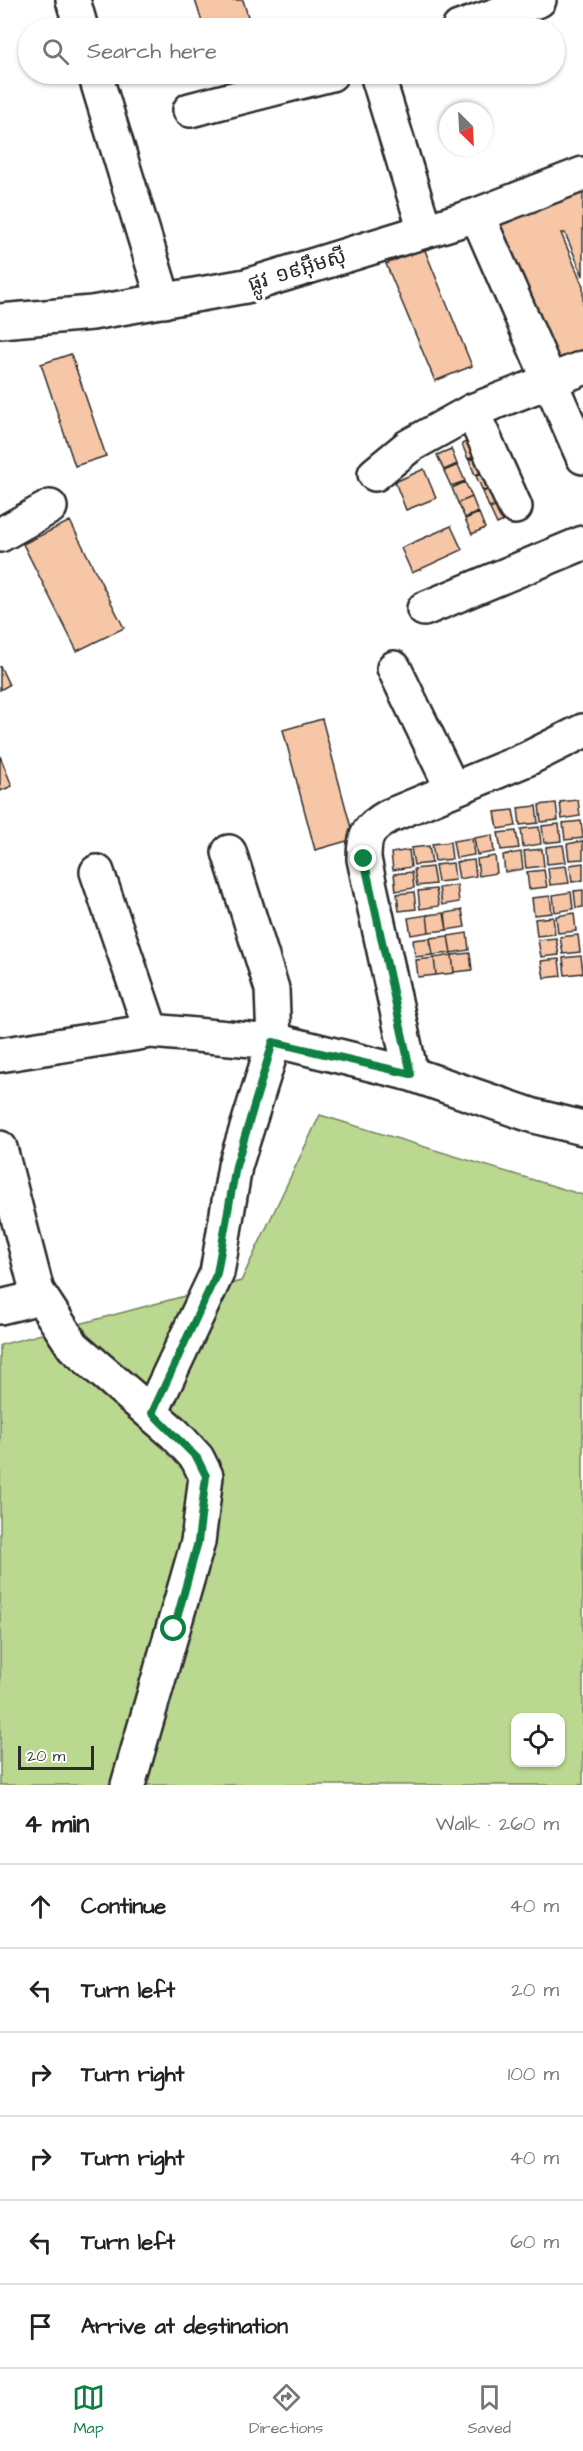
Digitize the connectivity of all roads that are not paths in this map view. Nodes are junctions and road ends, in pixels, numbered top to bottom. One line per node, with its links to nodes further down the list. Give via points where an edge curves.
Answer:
1 (73, 0): 3 (street)
2 (539, 0): 4 (street)
3 (78, 18)
4 (488, 18)
5 (98, 84): 12 (street)
6 (293, 84): 8 (street)
7 (380, 84): 11 (street)
8 (190, 110)
9 (583, 174): 10 (street, ផ្លូវ ១៩អ៊ឹមស៊ី)
10 (477, 215): 11 (street, ផ្លូវ ១៩អ៊ឹមស៊ី); 16 (street)
11 (425, 231): 12 (street, ផ្លូវ ១៩អ៊ឹមស៊ី, via 246,286)
12 (164, 301): 14 (street, ផ្លូវ ១៩អ៊ឹមស៊ី, via 92,313)
13 (0, 315): 14 (street)
14 (0, 321)
15 (583, 368): 16 (street)
16 (551, 380): 17 (street); 18 (street)
17 (472, 411): 19 (street, via 409,446); 21 (street)
18 (583, 457)
19 (375, 474)
20 (50, 507): 22 (street)
21 (515, 507)
22 (0, 535)
23 (583, 543): 24 (street)
24 (423, 609)
25 (394, 668): 27 (street)
26 (583, 731): 27 (street, via 527,759)
27 (452, 788): 33 (street, via 371,826 364,842 364,859)
28 (229, 852): 31 (street, via 272,989)
29 (97, 872): 30 (street)
30 (151, 1031): 31 (street); 32 (street)
31 (273, 1042): 33 (street); 38 (street, via 236,1166 217,1273)
32 (0, 1055)
33 (411, 1074): 34 (street, via 534,1116)
34 (583, 1128)
35 (0, 1148): 36 (street)
36 (37, 1291): 37 (street, via 25,1301); 38 (street, via 73,1346)
37 (0, 1307)
38 (152, 1413): 39 (street, via 197,1458 206,1476 198,1542)
39 (128, 1785)

